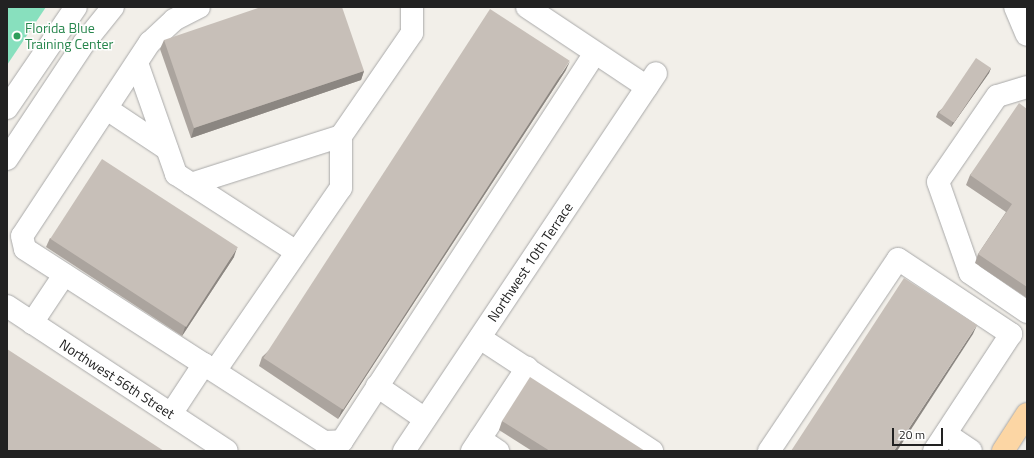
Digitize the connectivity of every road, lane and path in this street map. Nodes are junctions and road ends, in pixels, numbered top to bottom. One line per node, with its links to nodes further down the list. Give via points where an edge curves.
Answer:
1 (76, 7): 11 (street)
2 (112, 7): 15 (street, via 84,43)
3 (199, 7): 9 (street, via 174,20 150,42)
4 (412, 7): 13 (street, via 412,33)
5 (526, 7): 8 (street)
6 (1015, 7): 7 (street)
7 (1027, 35)
8 (595, 53): 22 (street, Northwest 10th Terrace, via 652,80); 25 (street)
9 (136, 63): 12 (street); 14 (street)
10 (1027, 87): 20 (street, via 997,96 938,182 970,273)
11 (7, 108)
12 (107, 109): 14 (street); 18 (street, via 22,236 25,249)
13 (341, 136): 16 (street); 17 (street, via 341,188)
14 (167, 149): 16 (street, via 176,174)
15 (7, 159)
16 (191, 184): 17 (street)
17 (295, 251): 23 (street)
18 (64, 274): 21 (street); 23 (street)
19 (7, 306): 21 (street, Northwest 56th Street)
20 (1027, 312)
21 (32, 323): 26 (street, Northwest 56th Street)
22 (480, 338): 24 (street); 28 (street, Northwest 10th Terrace)
23 (209, 367): 25 (street, via 325,442 342,440); 26 (street)
24 (527, 368): 31 (street); 34 (street)
25 (377, 386): 28 (street)
26 (171, 414): 30 (street, Northwest 56th Street)
27 (1025, 417): 37 (main road); 38 (main road)
28 (425, 419): 33 (street, Northwest 10th Terrace)
29 (940, 442): 35 (street, via 1011,334 898,259); 36 (street)
30 (203, 444): 32 (street, Northwest 56th Street)
31 (483, 447)
32 (227, 451)
33 (404, 451)
34 (652, 451)
35 (769, 451)
36 (971, 451)
37 (1003, 451)
38 (1017, 451)

